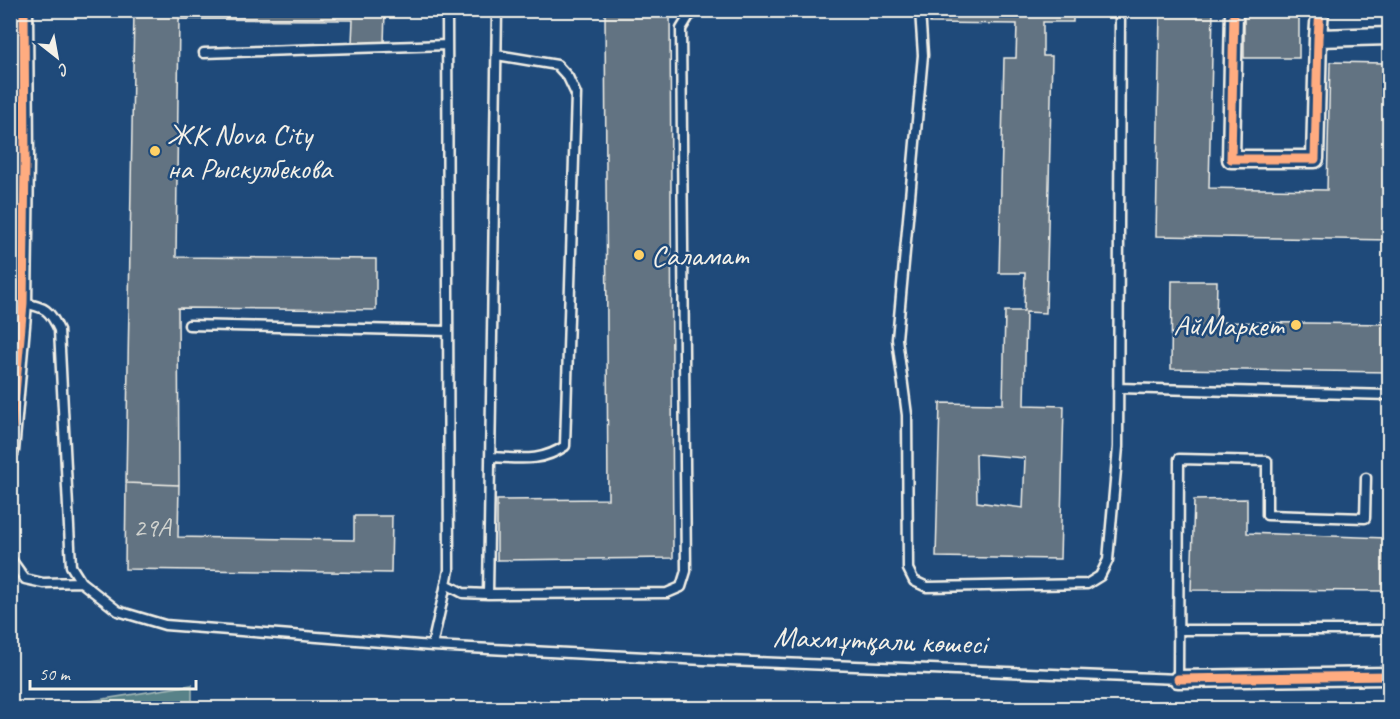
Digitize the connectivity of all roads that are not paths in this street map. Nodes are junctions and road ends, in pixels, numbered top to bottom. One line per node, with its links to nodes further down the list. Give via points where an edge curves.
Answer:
1 (24, 10): 14 (street)
2 (447, 10): 11 (lane)
3 (497, 10): 13 (lane)
4 (698, 10): 26 (lane, via 681,29 686,571 681,587 667,593)
5 (920, 10): 18 (lane, via 923,55 897,339 907,415 908,569 914,581 927,587 1087,584 1100,576 1108,560 1118,447)
6 (1120, 10): 18 (lane)
7 (1234, 10): 10 (street, via 1231,159 1315,159)
8 (1320, 10): 10 (street)
9 (1389, 36): 10 (street)
10 (1318, 38)
11 (447, 45): 12 (lane); 17 (lane)
12 (204, 53)
13 (496, 55): 21 (lane); 21 (lane, via 557,65 576,94 565,446 535,459)
14 (18, 160): 15 (street)
15 (23, 303): 20 (street); 24 (lane, via 47,310 59,330 71,566)
16 (189, 325): 17 (lane)
17 (448, 331): 25 (lane)
18 (1118, 388): 19 (lane)
19 (1389, 395)
20 (10, 451)
21 (490, 457): 26 (lane)
22 (1365, 478): 27 (lane, via 1365,518 1267,515 1267,461 1179,459)
23 (10, 558): 24 (lane, via 25,579)
24 (81, 582): 29 (lane, Махмұтқали көшесі, via 118,611 165,625)
25 (446, 584): 26 (lane, via 463,593); 29 (lane)
26 (488, 594)
27 (1178, 630): 28 (lane); 31 (lane)
28 (1389, 630)
29 (432, 646): 31 (lane, Махмұтқали көшесі)
30 (1389, 676): 31 (street, Махмұтқали көшесі)
31 (1178, 679)

